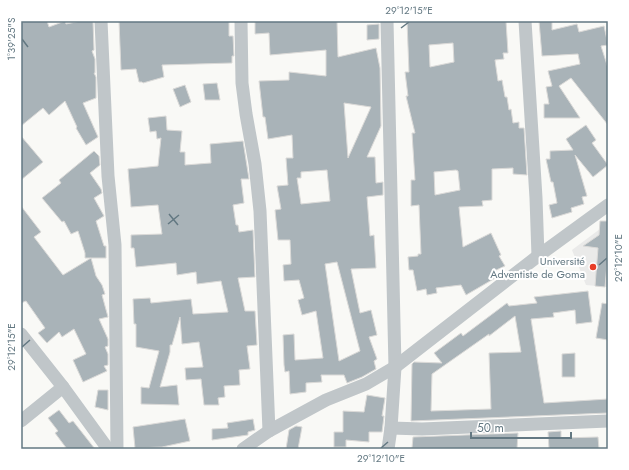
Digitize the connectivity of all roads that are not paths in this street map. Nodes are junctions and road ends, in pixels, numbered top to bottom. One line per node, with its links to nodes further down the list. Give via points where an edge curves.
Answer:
1 (101, 21): 15 (street, via 108,176 115,245)
2 (241, 21): 13 (street, via 242,83 260,211)
3 (387, 21): 8 (street)
4 (525, 21): 6 (street)
5 (608, 205): 6 (street)
6 (538, 256): 8 (street)
7 (21, 334): 9 (street)
8 (396, 367): 12 (street); 13 (street, via 366,384 326,400)
9 (63, 387): 11 (street); 14 (street)
10 (608, 420): 12 (street, via 422,429)
11 (21, 421)
12 (391, 428): 17 (street)
13 (270, 431): 16 (street)
14 (108, 449)
15 (117, 449)
16 (243, 449)
17 (388, 449)

